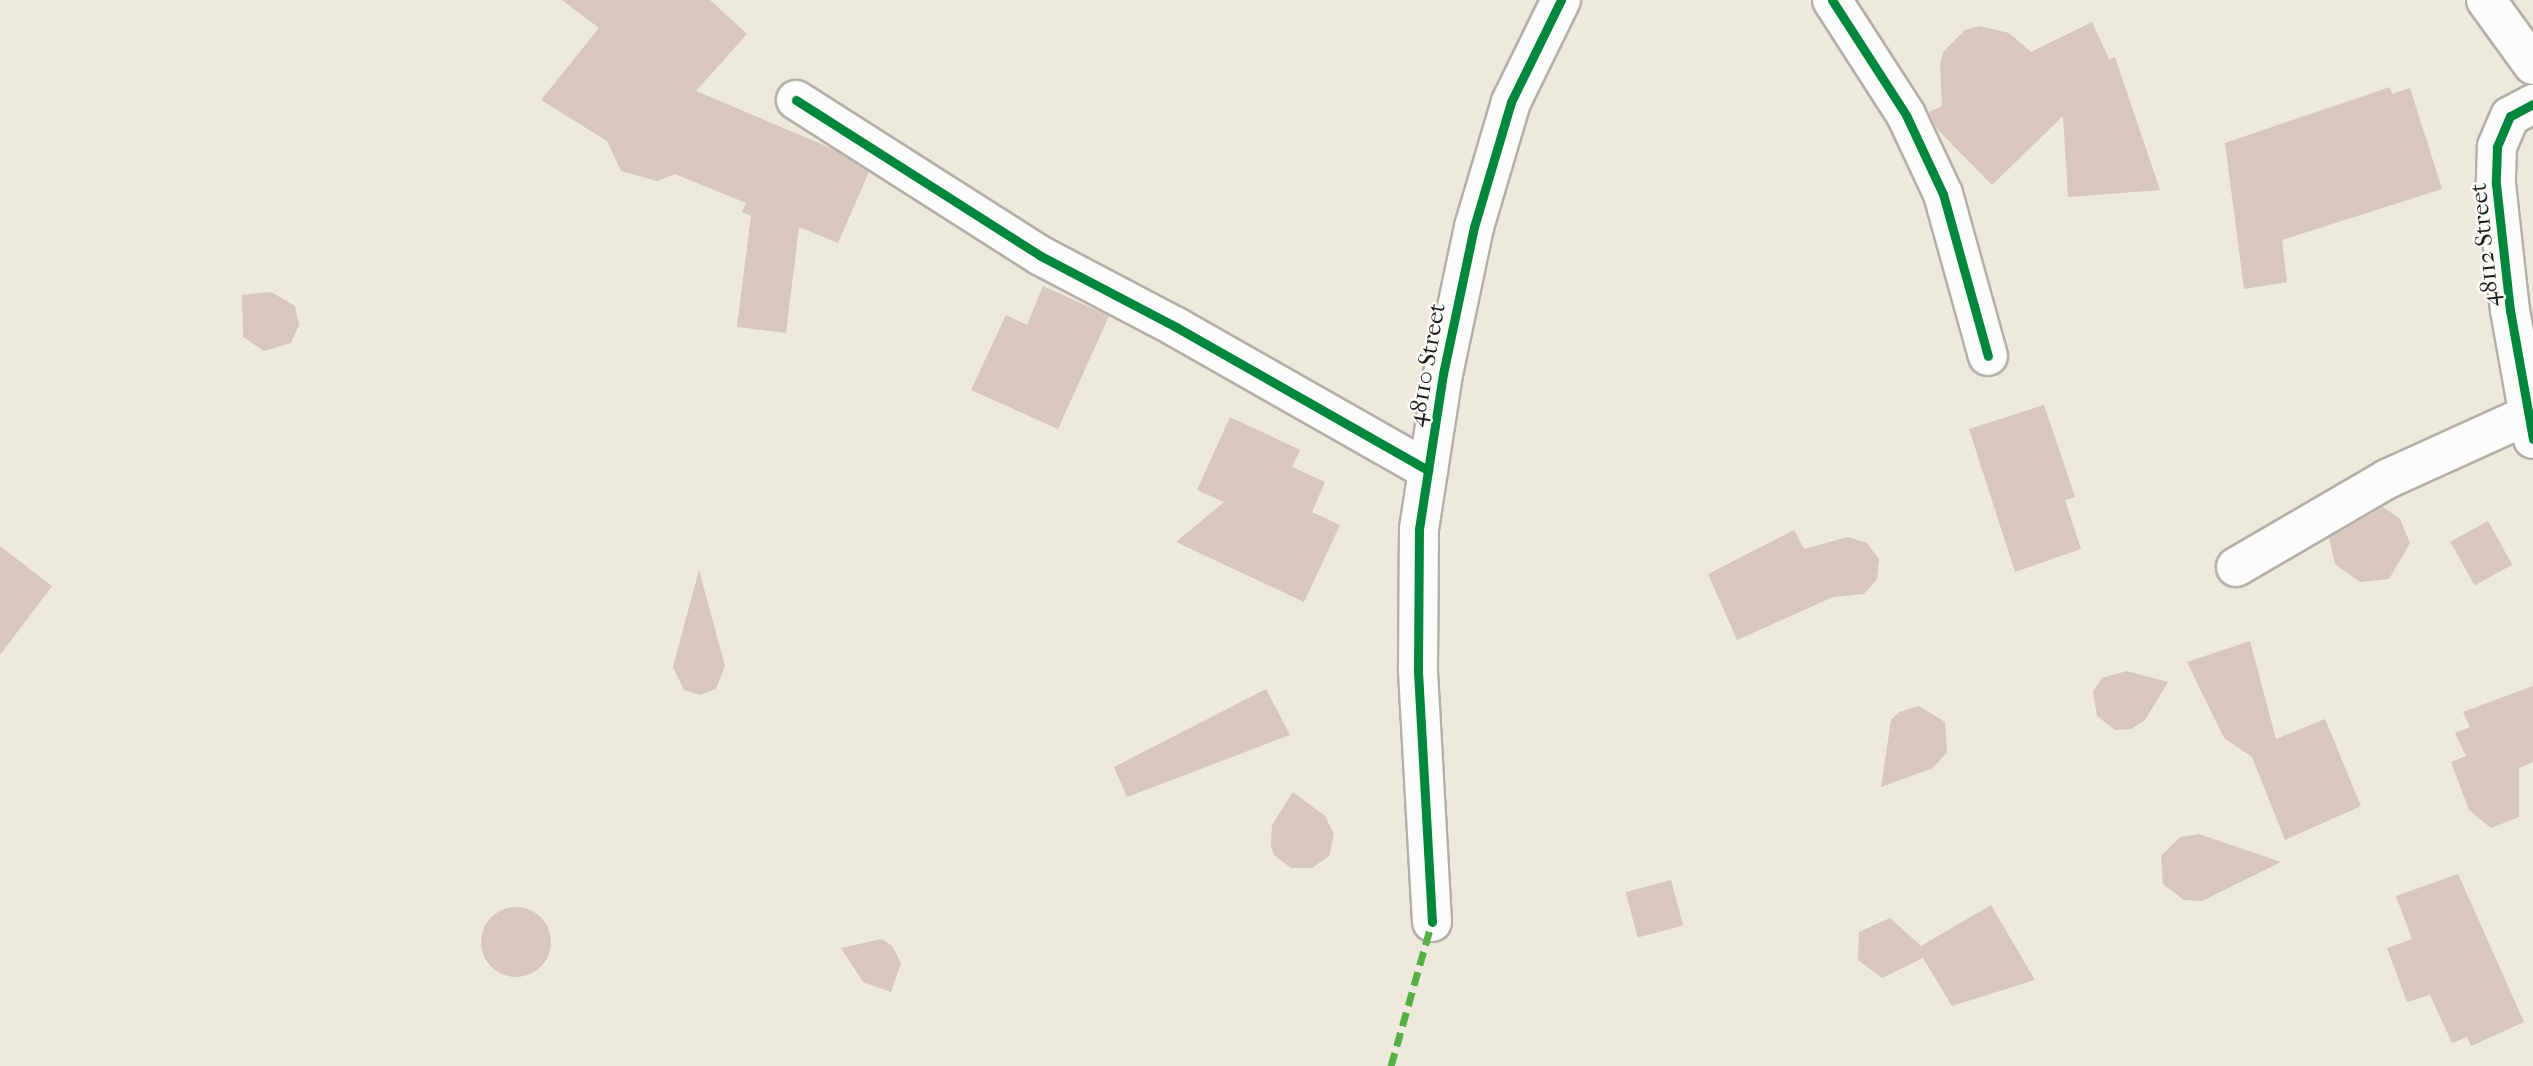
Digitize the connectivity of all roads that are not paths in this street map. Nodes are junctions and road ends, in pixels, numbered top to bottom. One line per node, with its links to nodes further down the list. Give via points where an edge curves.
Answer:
1 (1561, 0): 9 (street, 48110 Street, via 1511,102 1474,226)
2 (1832, 0): 7 (street, via 1906,115 1943,194)
3 (2486, 0): 4 (street)
4 (2533, 65)
5 (796, 100): 9 (street, via 1041,256 1177,327)
6 (2533, 104): 8 (street, 48112 Street, via 2510,116 2497,146 2496,184 2510,310)
7 (1988, 356)
8 (2531, 427): 10 (street, via 2387,479)
9 (1428, 470): 11 (street, 48110 Street, via 1419,529 1419,668)
10 (2236, 567)
11 (1432, 922)

